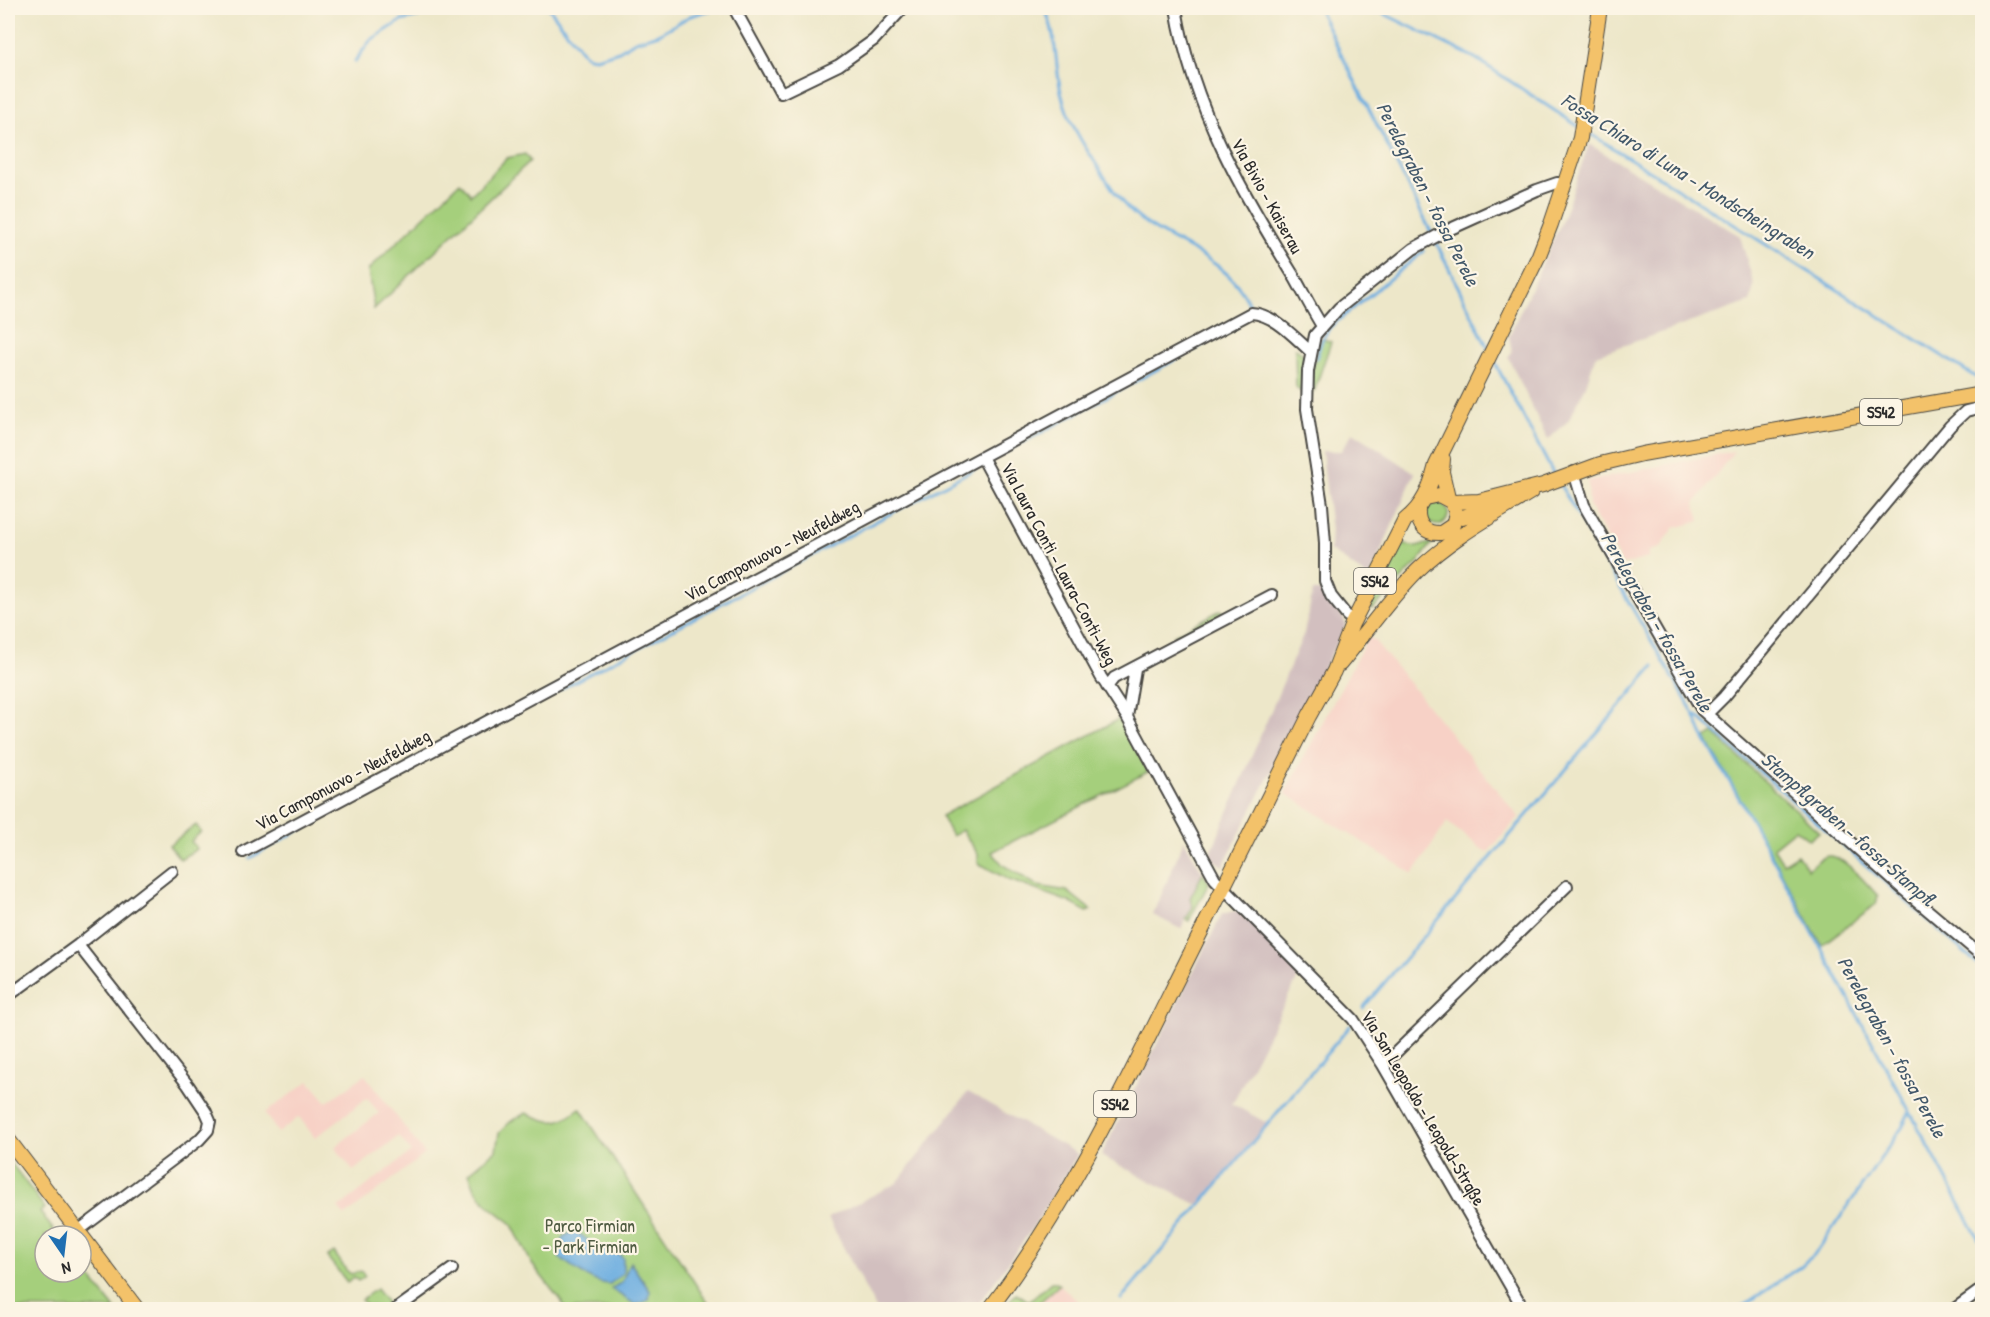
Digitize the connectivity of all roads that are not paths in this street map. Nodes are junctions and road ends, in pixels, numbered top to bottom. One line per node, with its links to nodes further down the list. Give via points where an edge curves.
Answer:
1 (734, 8): 2 (street, via 781,93 839,65 874,40)
2 (903, 8)
3 (1176, 8): 6 (street, Via Bivio - Kaiserau, via 1188,60 1229,166)
4 (1600, 8): 5 (main road, via 1584,120)
5 (1564, 184): 6 (street, via 1537,190 1435,236 1413,249); 10 (main road, via 1539,255)
6 (1322, 326): 7 (street)
7 (1311, 352): 11 (street, Via Camponuovo - Neufeldweg, via 1273,320 1251,313); 20 (street, via 1306,409 1322,505 1325,581)
8 (1983, 394): 12 (main road, SS42, via 1642,454)
9 (1983, 406): 24 (street, via 1966,411 1950,426)
10 (1443, 450): 14 (main road, via 1442,472); 15 (main road)
11 (984, 461): 23 (street, Via Laura Conti - Laura-Conti-Weg); 26 (street, Via Camponuovo - Neufeldweg)
12 (1568, 474): 13 (main road, SS42); 24 (street)
13 (1541, 486): 14 (main road, SS42, via 1479,501); 16 (main road, SS42, via 1493,509); 18 (main road, SS42, via 1486,519)
14 (1450, 500): 15 (main road, SS42, via 1435,495); 16 (main road)
15 (1421, 504): 17 (main road, via 1418,520 1422,527); 22 (main road, SS42, via 1405,520 1352,624)
16 (1455, 519): 17 (main road, SS42)
17 (1441, 533): 18 (main road, SS42)
18 (1419, 569): 22 (main road, SS42)
19 (1272, 595): 21 (street, Via Laura Conti - Laura-Conti-Weg)
20 (1347, 616)
21 (1135, 669): 23 (street, Via Laura Conti - Laura-Conti-Weg, via 1114,678); 25 (street, Via Laura Conti - Laura-Conti-Weg)
22 (1335, 670): 29 (main road, SS42)
23 (1107, 687): 25 (street, Via Laura Conti - Laura-Conti-Weg)
24 (1707, 714): 31 (street)
25 (1127, 717): 29 (street, Via Laura Conti - Laura-Conti-Weg)
26 (243, 852)
27 (172, 871): 30 (street)
28 (1567, 886): 33 (street)
29 (1223, 888): 33 (street, Via San Leopoldo - Leopold-Straße, via 1353,1019); 42 (main road, SS42, via 1056,1213)
30 (78, 945): 32 (street); 36 (street, via 188,1085 210,1121 199,1140)
31 (1983, 956)
32 (8, 996)
33 (1383, 1065): 43 (street, Via San Leopoldo - Leopold-Straße)
34 (8, 1139): 35 (main road)
35 (73, 1224)
36 (87, 1224)
37 (93, 1251): 40 (main road)
38 (452, 1269): 41 (street)
39 (1983, 1289): 44 (street)
40 (138, 1310)
41 (396, 1310)
42 (988, 1310)
43 (1524, 1310)
44 (1953, 1310)

